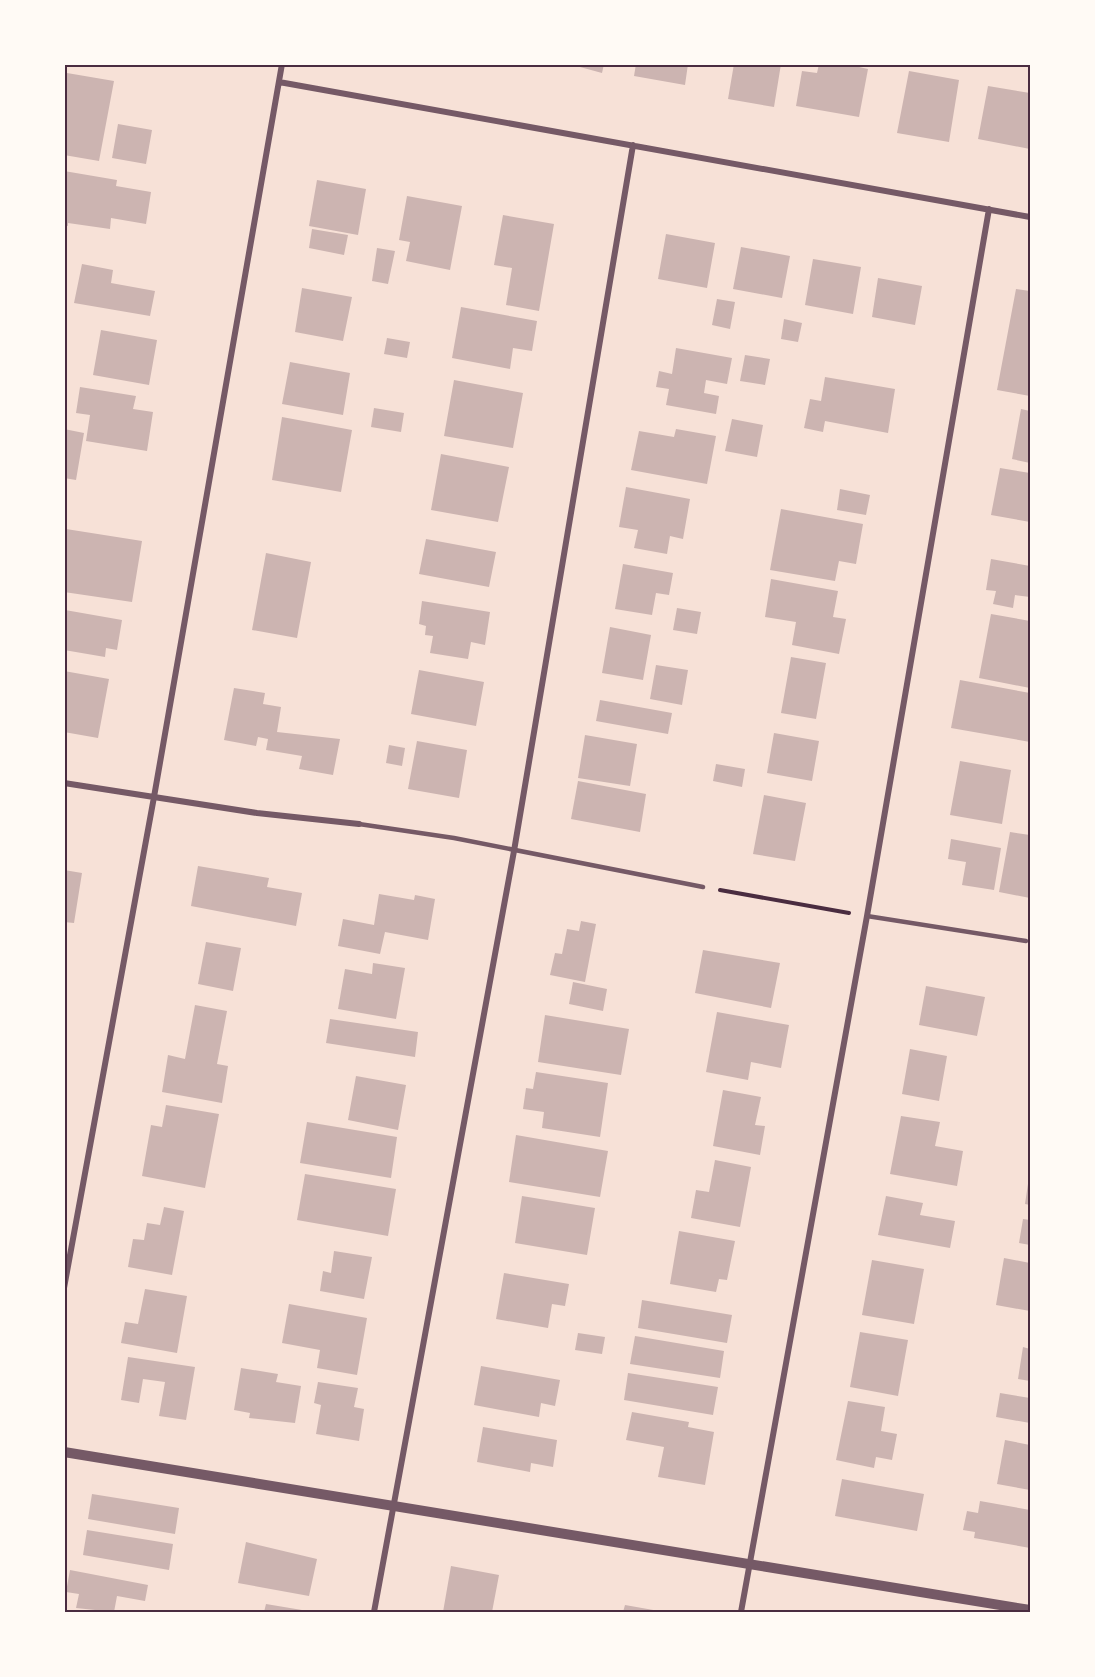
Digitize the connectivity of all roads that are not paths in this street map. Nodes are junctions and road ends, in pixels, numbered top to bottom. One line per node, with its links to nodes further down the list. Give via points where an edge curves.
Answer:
1 (282, 64): 2 (street)
2 (279, 81): 3 (street); 7 (street)
3 (633, 145): 4 (street); 9 (street)
4 (988, 209): 5 (street); 11 (street)
5 (1030, 217)
6 (64, 783): 7 (street)
7 (154, 797): 8 (street); 13 (street)
8 (359, 824): 9 (lane)
9 (513, 851): 10 (lane); 15 (street)
10 (703, 887)
11 (867, 916): 12 (lane); 16 (street)
12 (1026, 941)
13 (64, 1288)
14 (64, 1452): 15 (street)
15 (394, 1504): 16 (street); 18 (street)
16 (749, 1563): 17 (street); 19 (street)
17 (1030, 1610)
18 (374, 1612)
19 (741, 1612)

